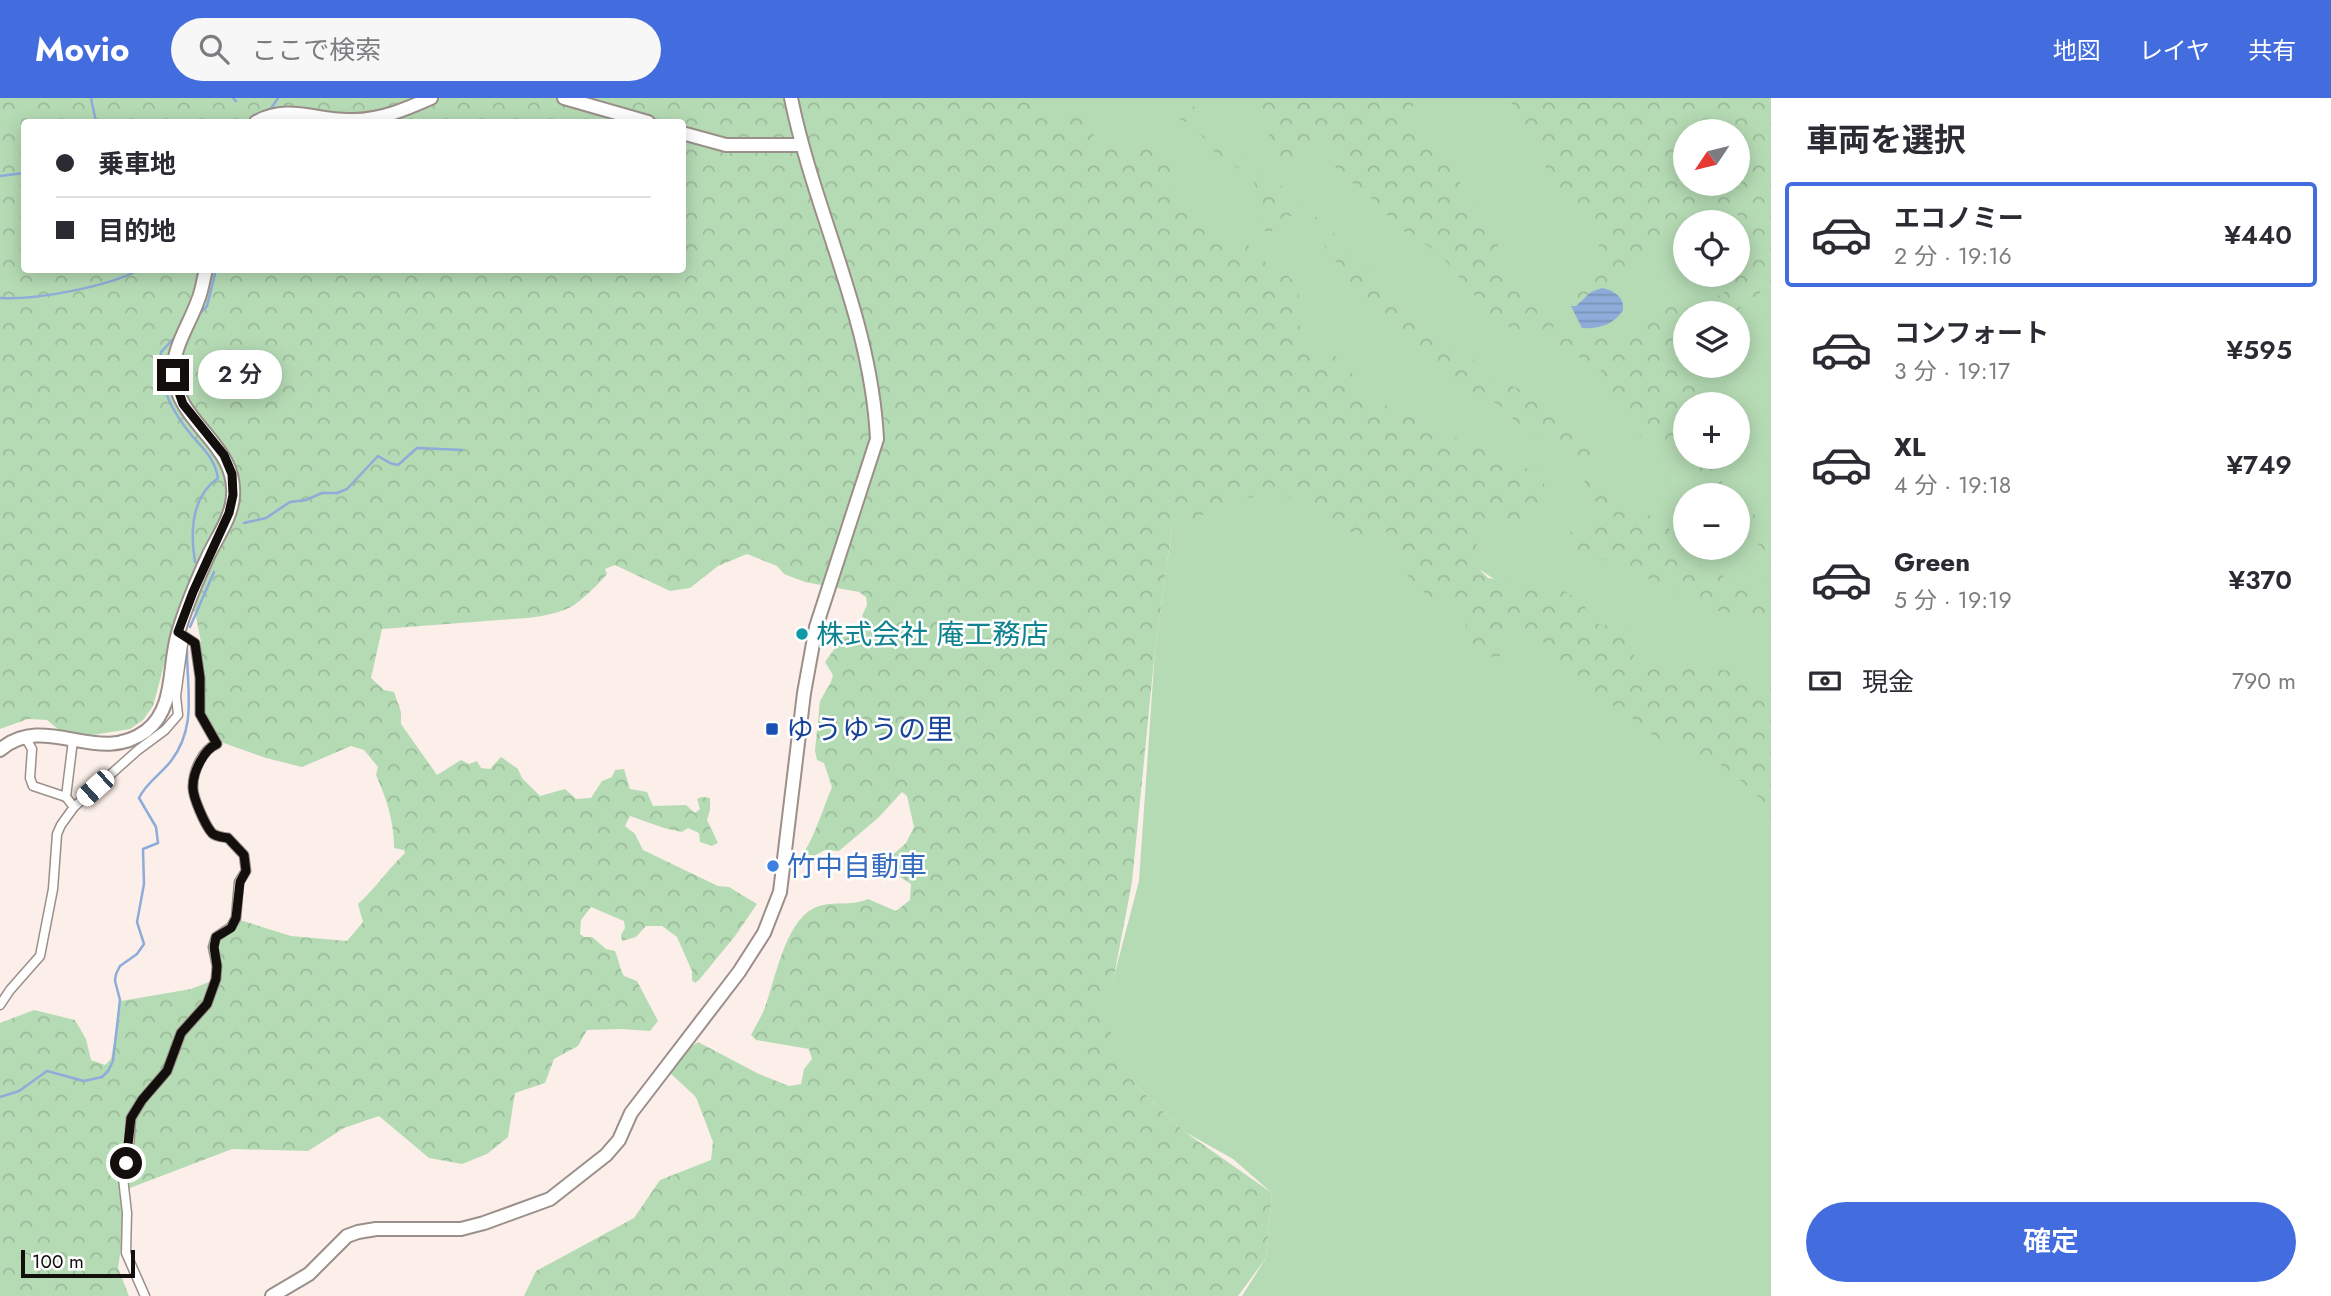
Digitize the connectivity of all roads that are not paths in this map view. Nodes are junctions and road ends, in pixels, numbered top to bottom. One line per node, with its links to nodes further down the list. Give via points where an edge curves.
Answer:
1 (431, 98): 6 (street)
2 (564, 98): 7 (street)
3 (791, 98): 9 (street)
4 (262, 119): 5 (street, via 281,113)
5 (325, 119)
6 (370, 119)
7 (638, 119)
8 (686, 134): 9 (street, via 726,145)
9 (801, 145): 19 (street, via 861,327 877,439 816,627 780,892 764,933 631,1113 619,1140 580,1177 550,1199 461,1229 358,1232 309,1274)
10 (205, 273): 11 (street, via 173,375 183,404 224,455 232,474 233,495 193,592)
11 (181, 635): 13 (street, via 174,648 169,693 160,715 147,730 106,745); 16 (street, via 174,722); 18 (street, via 195,643 200,714 217,744 204,753 192,787 212,832 228,838 244,855 246,871 240,882 236,918 231,928 216,937 216,979 207,1004 181,1033 167,1071 131,1118 123,1178 126,1253)
12 (25, 737): 13 (street, via 37,734); 14 (street); 15 (street, via 32,749 33,786)
13 (73, 740): 15 (street)
14 (0, 750)
15 (66, 797): 16 (street)
16 (74, 807): 17 (street, via 57,834 53,889 40,956)
17 (0, 1006)
18 (145, 1296)
19 (272, 1296)

